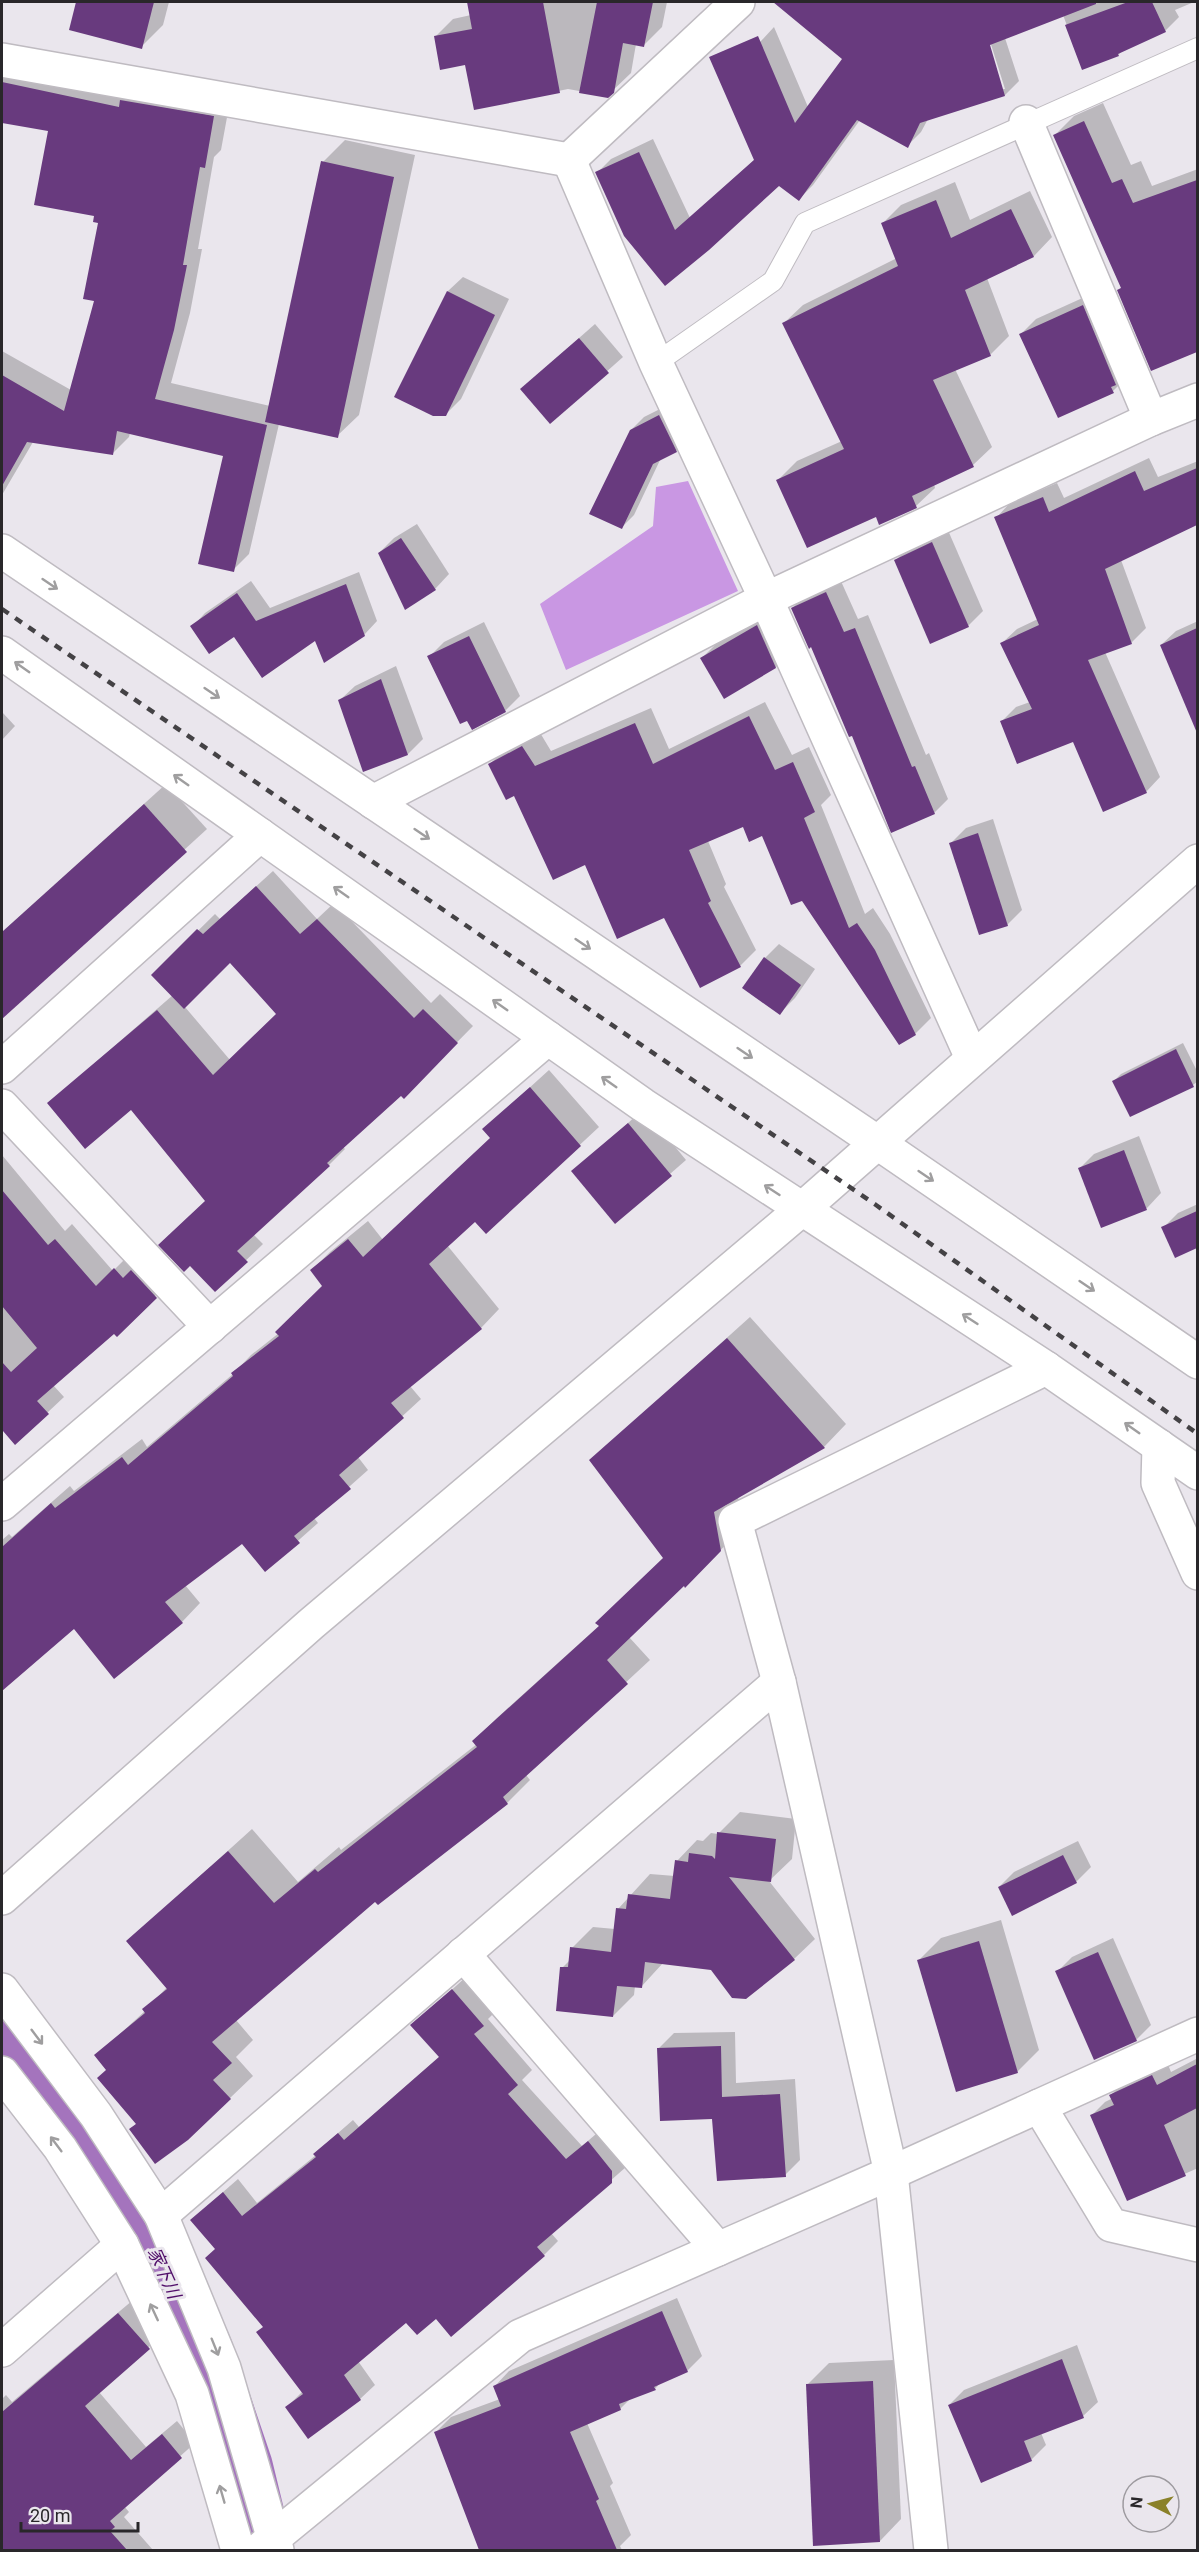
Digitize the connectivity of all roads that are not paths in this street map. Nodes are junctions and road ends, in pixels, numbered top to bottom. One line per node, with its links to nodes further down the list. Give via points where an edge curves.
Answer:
1 (738, 2): 5 (street)
2 (1197, 48): 4 (lane)
3 (2, 60): 5 (street)
4 (1026, 122): 6 (lane, via 805,223 773,281); 8 (street)
5 (569, 160): 6 (street)
6 (656, 363): 10 (street)
7 (1197, 400): 8 (street)
8 (1151, 418): 10 (street)
9 (2, 551): 12 (street, one-way to 12)
10 (766, 598): 12 (street); 16 (street)
11 (2, 653): 13 (street, one-way to 11)
12 (373, 802): 19 (street, one-way to 19)
13 (260, 836): 15 (street, one-way to 13); 17 (street)
14 (1197, 861): 16 (street)
15 (548, 1038): 20 (street, one-way to 15); 21 (street)
16 (972, 1058): 19 (street)
17 (2, 1067)
18 (2, 1106): 21 (street)
19 (878, 1143): 20 (street); 22 (street, one-way to 22)
20 (802, 1209): 23 (street, one-way to 20); 29 (street, via 311,1624)
21 (210, 1327): 26 (street)
22 (1197, 1362)
23 (1046, 1368): 24 (street, one-way to 23); 28 (street, via 735,1521)
24 (1159, 1446): 25 (street); 27 (street, via 1158,1483)
25 (1197, 1473)
26 (2, 1504)
27 (1197, 1573)
28 (779, 1682): 30 (street); 35 (street)
29 (2, 1898)
30 (463, 1954): 36 (street); 39 (street)
31 (2, 1990): 36 (street, one-way to 36, via 96,2115)
32 (1197, 2034): 34 (street)
33 (2, 2073): 38 (street, one-way to 33, via 60,2148)
34 (1039, 2106): 35 (street); 37 (street, via 1111,2225)
35 (891, 2173): 39 (street); 43 (street)
36 (161, 2215): 41 (street, one-way to 41, via 224,2368)
37 (1197, 2245)
38 (122, 2246): 40 (street); 42 (street, one-way to 38, via 192,2394)
39 (718, 2249): 41 (street, via 520,2336)
40 (2, 2350)
41 (270, 2547)
42 (238, 2550)
43 (931, 2550)

